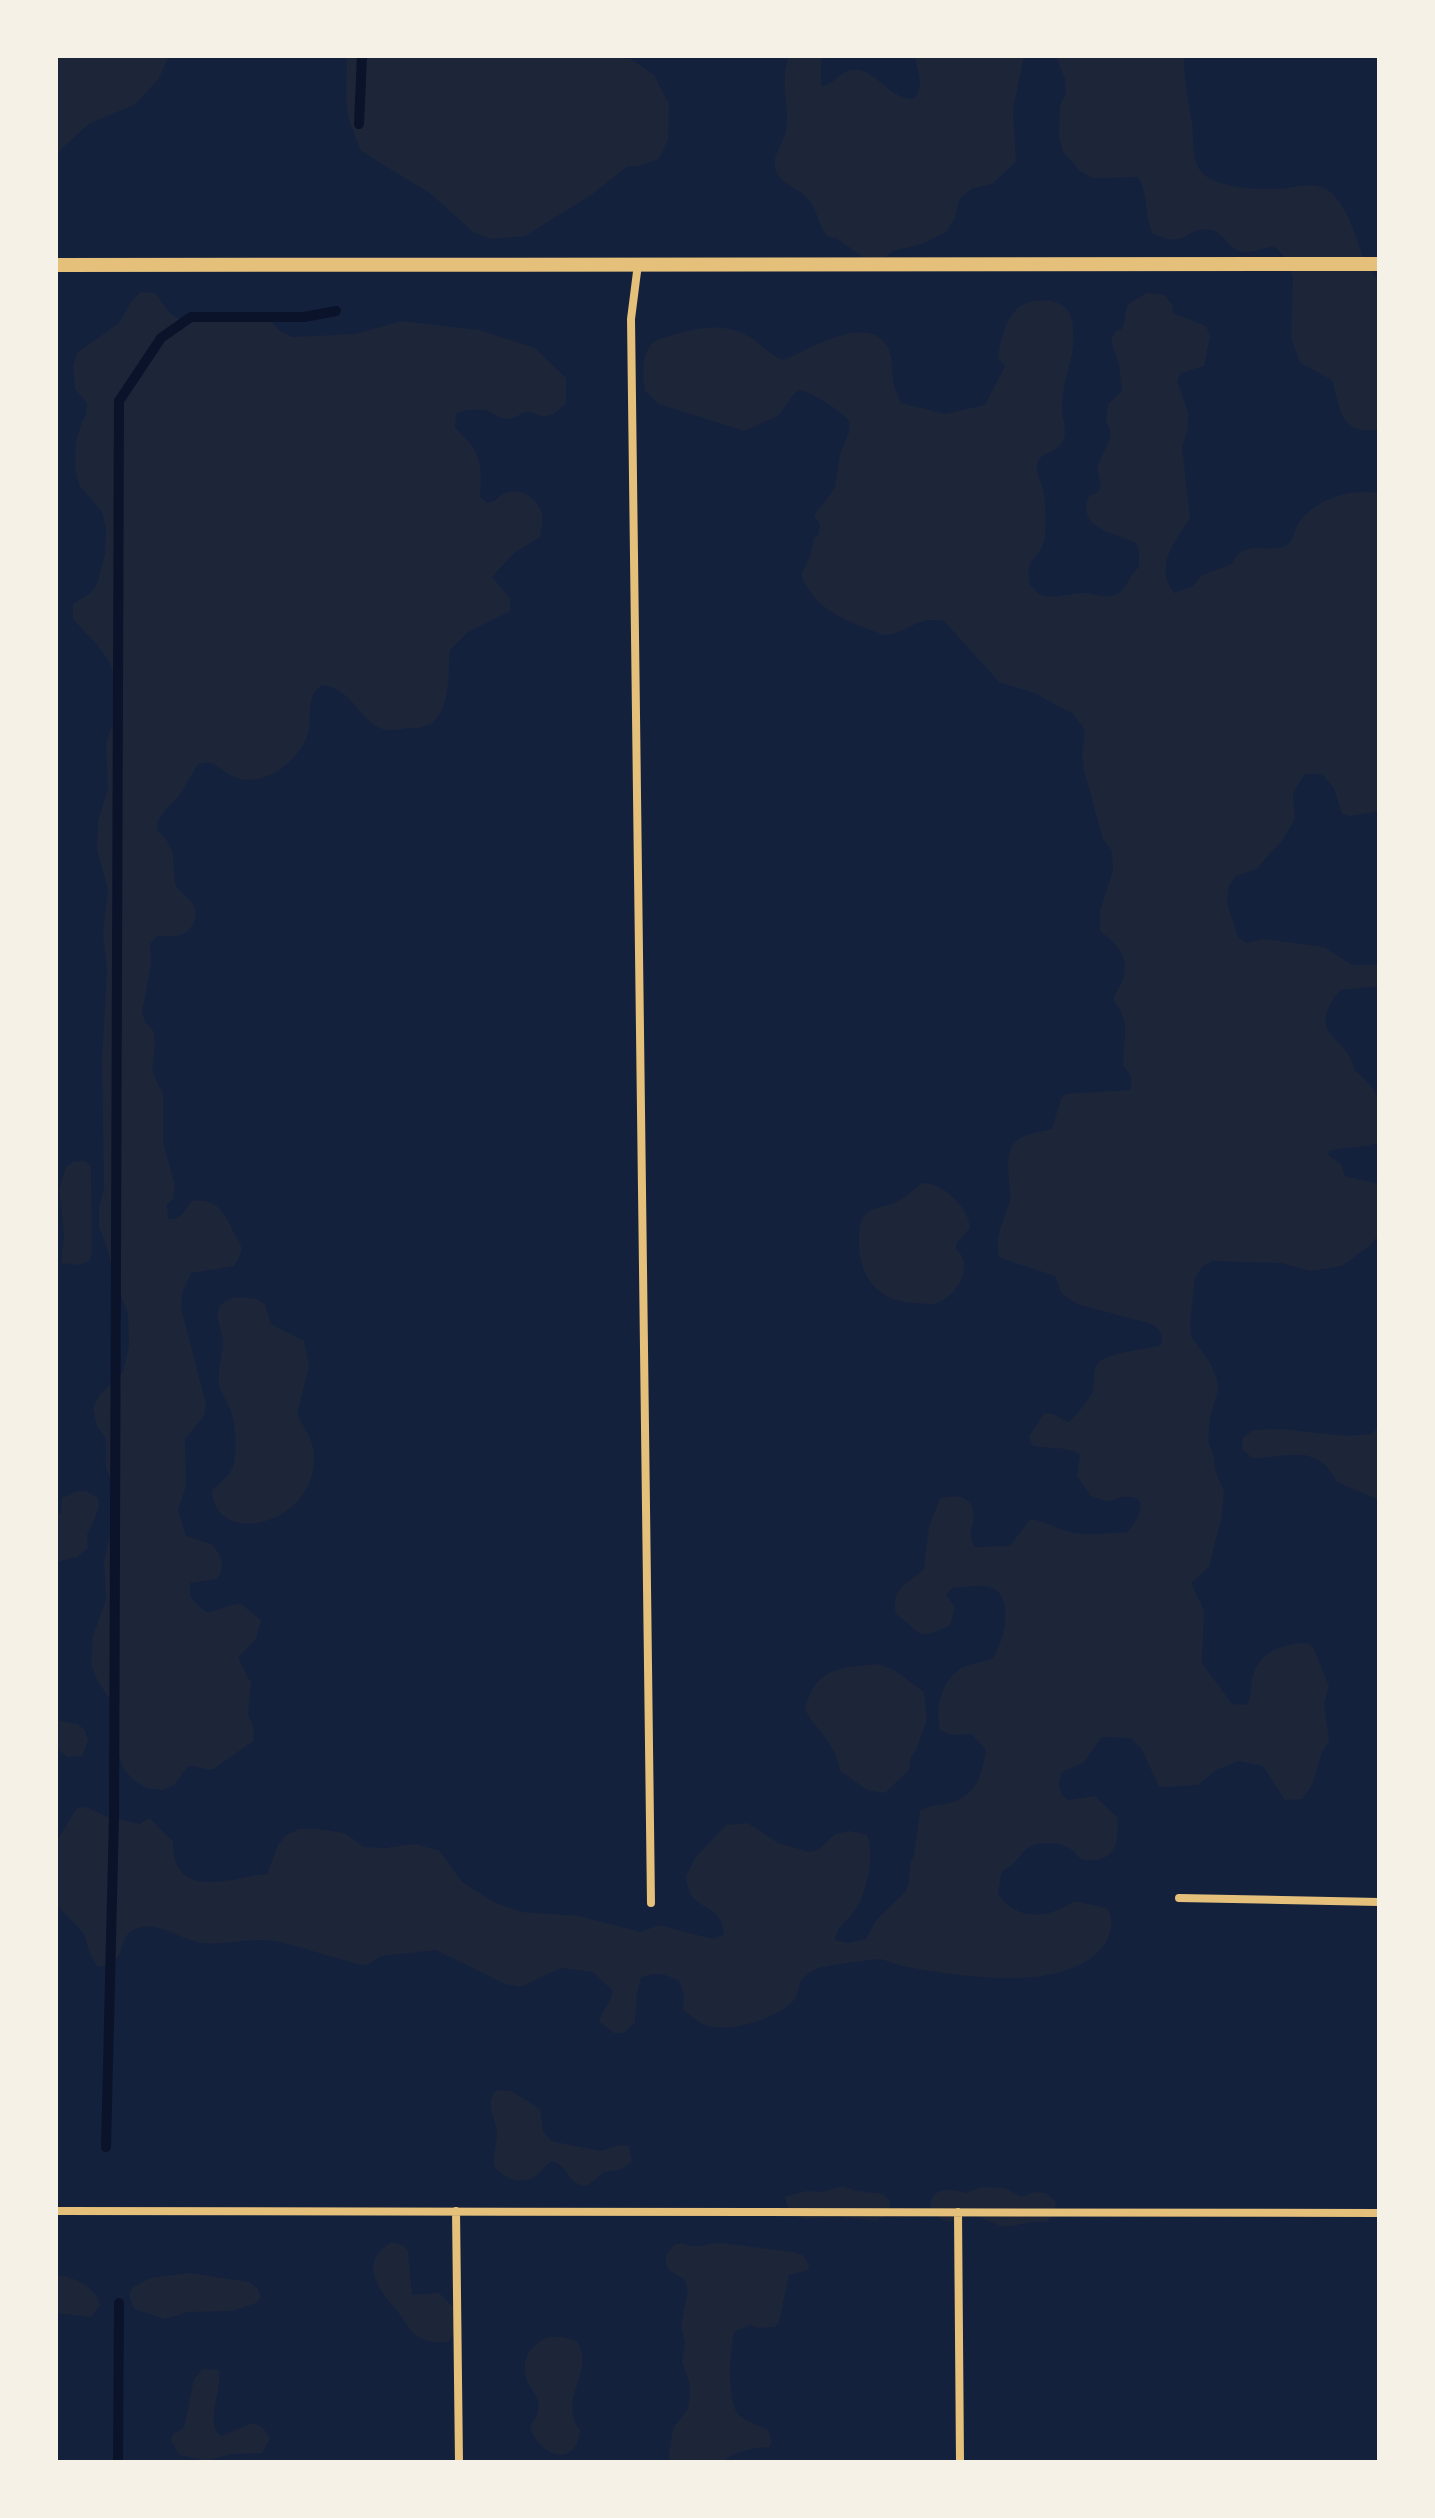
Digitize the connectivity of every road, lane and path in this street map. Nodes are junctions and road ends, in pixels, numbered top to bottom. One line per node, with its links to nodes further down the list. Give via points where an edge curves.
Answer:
1 (638, 263): 2 (street); 3 (street); 6 (street, via 631,319)
2 (1379, 264)
3 (56, 265)
4 (1179, 1898): 5 (street)
5 (1379, 1902)
6 (651, 1903)
7 (56, 2211): 8 (street)
8 (456, 2211): 9 (street); 11 (street)
9 (958, 2212): 10 (street); 12 (street)
10 (1379, 2213)
11 (459, 2462)
12 (960, 2462)

